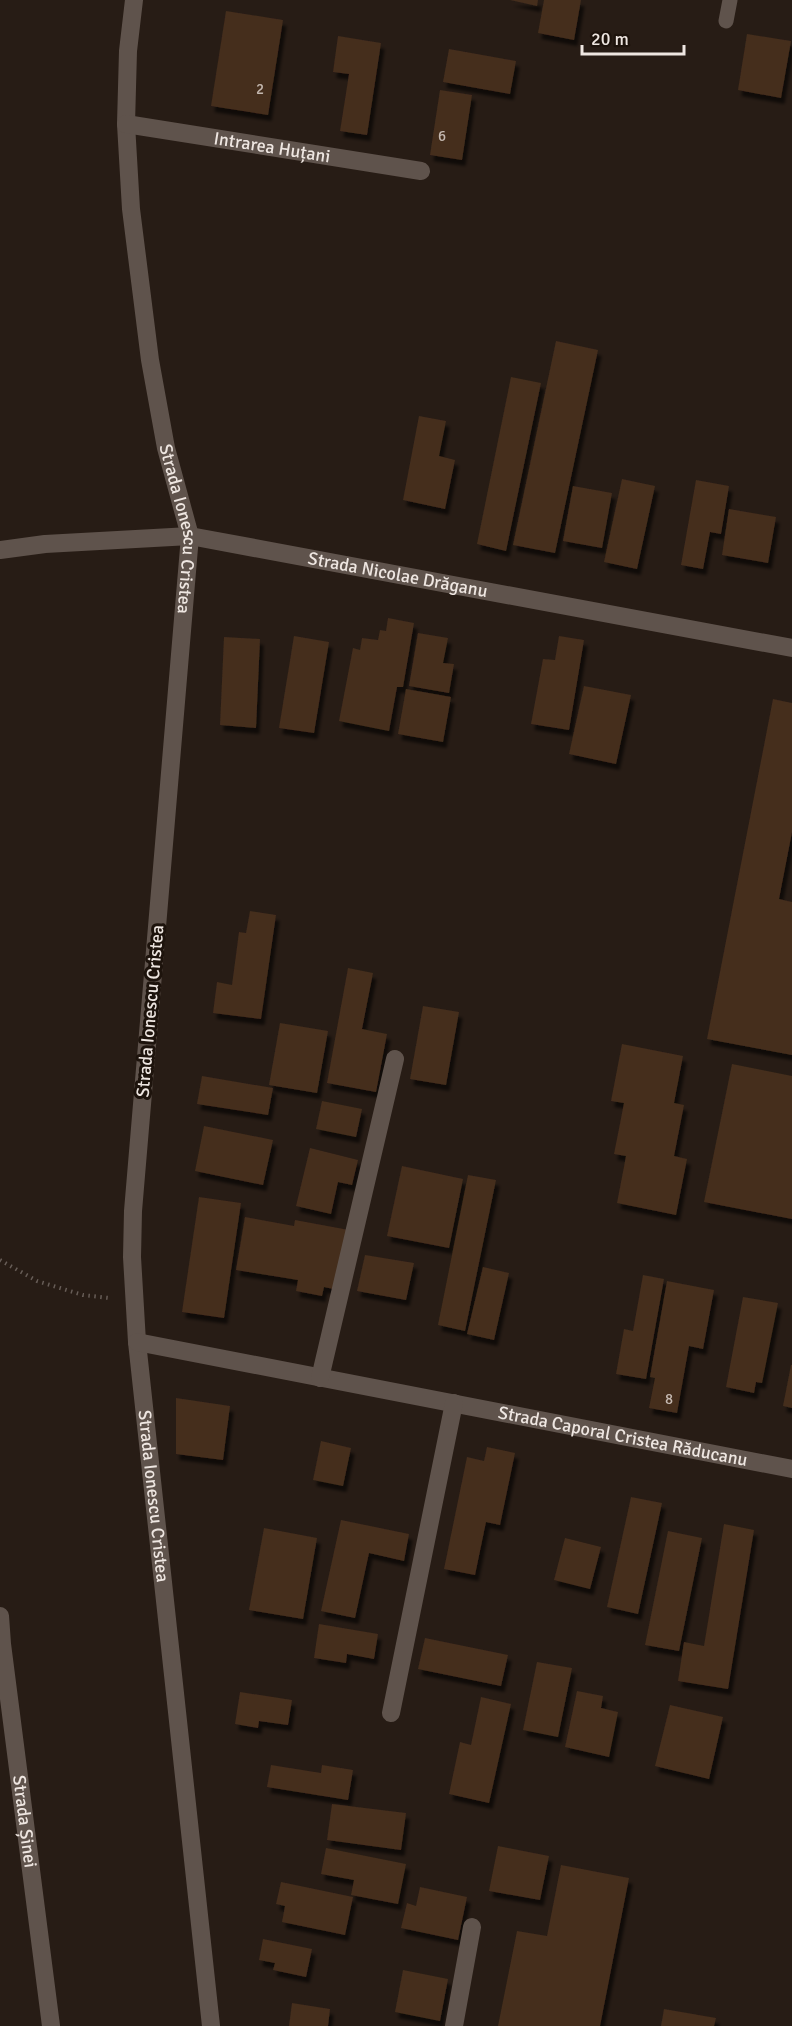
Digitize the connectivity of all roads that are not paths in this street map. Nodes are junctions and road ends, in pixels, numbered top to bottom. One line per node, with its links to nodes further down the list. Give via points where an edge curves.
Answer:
1 (134, 0): 4 (street, Strada Ionescu Cristea)
2 (730, 0): 3 (lane)
3 (726, 21)
4 (126, 124): 5 (street, Intrarea Huțani); 6 (street, Strada Ionescu Cristea, via 131,209 150,360 166,448)
5 (421, 171)
6 (190, 536): 7 (street, Strada Nicolae Drăganu); 8 (street, Strada Nicolae Drăganu); 10 (street, Strada Ionescu Cristea, via 133,1211)
7 (0, 550)
8 (792, 648)
9 (395, 1059): 11 (street)
10 (136, 1342): 11 (street, Strada Caporal Cristea Răducanu); 18 (street, Strada Ionescu Cristea)
11 (320, 1378): 12 (street, Strada Caporal Cristea Răducanu)
12 (454, 1403): 13 (street, Strada Caporal Cristea Răducanu); 15 (street)
13 (792, 1469)
14 (0, 1616): 17 (street, Strada Șinei)
15 (391, 1713)
16 (472, 1927): 19 (street)
17 (51, 2026)
18 (211, 2026)
19 (454, 2026)

